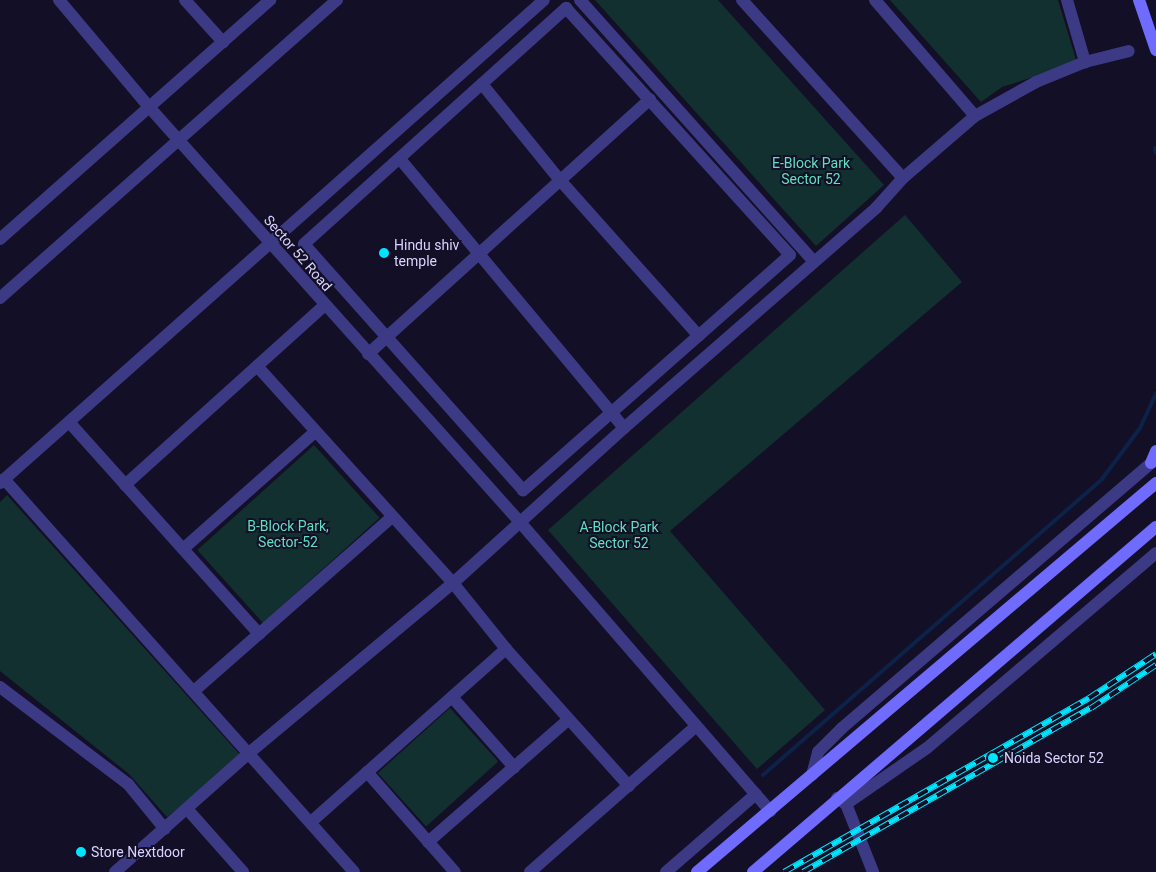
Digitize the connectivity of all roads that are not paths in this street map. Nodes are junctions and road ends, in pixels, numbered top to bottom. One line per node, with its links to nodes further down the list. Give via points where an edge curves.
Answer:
1 (59, 0): 17 (street, Sector 52 Road)
2 (185, 0): 11 (street)
3 (270, 0): 11 (street)
4 (337, 0): 19 (street)
5 (544, 0): 24 (street)
6 (580, 0): 26 (street)
7 (742, 0): 21 (street)
8 (875, 0): 18 (street)
9 (1067, 0): 14 (street)
10 (1139, 0): 12 (main road)
11 (223, 42): 17 (street)
12 (1156, 50)
13 (1128, 52): 14 (street)
14 (1086, 62): 18 (street, via 1036,82)
15 (482, 84): 16 (street, via 566,8); 20 (street); 22 (street)
16 (650, 99): 22 (street); 30 (street, via 790,255)
17 (150, 108): 19 (street, Sector 52 Road); 23 (street)
18 (975, 116): 21 (street)
19 (179, 140): 24 (street, Sector 52 Road); 27 (street)
20 (400, 160): 25 (street); 29 (street, via 304,244)
21 (903, 178): 26 (street, via 876,208)
22 (559, 179): 25 (street); 30 (street)
23 (0, 238)
24 (271, 245): 28 (street, Sector 52 Road); 34 (street)
25 (479, 255): 29 (street); 33 (street)
26 (814, 262): 35 (street)
27 (0, 298)
28 (325, 306): 31 (street, Sector 52 Road); 32 (street)
29 (386, 336): 31 (street); 33 (street, via 523,490)
30 (698, 336): 33 (street)
31 (368, 354): 43 (street, Sector 52 Road)
32 (257, 366): 36 (street); 41 (street)
33 (610, 414): 35 (street)
34 (69, 422): 39 (street); 41 (street)
35 (624, 428): 43 (street)
36 (315, 432): 42 (street); 45 (street)
37 (1156, 451): 38 (main road)
38 (1153, 461): 58 (street, via 842,728 818,752)
39 (2, 481): 51 (street)
40 (1156, 483): 58 (main road)
41 (125, 485): 45 (street)
42 (391, 518): 47 (street); 48 (street)
43 (519, 522): 47 (street); 54 (street, Sector 52 Road)
44 (1156, 527): 61 (main road)
45 (183, 549): 48 (street)
46 (1156, 552): 61 (street, via 927,748)
47 (453, 583): 49 (street); 55 (street)
48 (259, 634): 51 (street)
49 (506, 650): 52 (street); 53 (street)
50 (0, 687): 65 (street, via 128,784)
51 (194, 690): 55 (street)
52 (452, 697): 56 (street); 57 (street)
53 (568, 720): 56 (street); 59 (street)
54 (696, 726): 59 (street); 60 (street, Sector 52 Road)
55 (249, 753): 62 (street); 64 (street)
56 (514, 767): 66 (street)
57 (368, 772): 64 (street); 66 (street)
58 (812, 775): 63 (main road)
59 (629, 786): 71 (street)
60 (756, 794): 63 (street, Sector 52 Road); 72 (street)
61 (842, 801): 74 (main road); 75 (street)
62 (188, 810): 65 (street); 68 (street)
63 (770, 811): 73 (main road)
64 (310, 822): 69 (street)
65 (165, 829): 67 (street)
66 (428, 842): 70 (street)
67 (115, 872)
68 (243, 872)
69 (354, 872)
70 (455, 872)
71 (530, 872)
72 (666, 872)
73 (697, 872)
74 (753, 872)
75 (873, 872)

